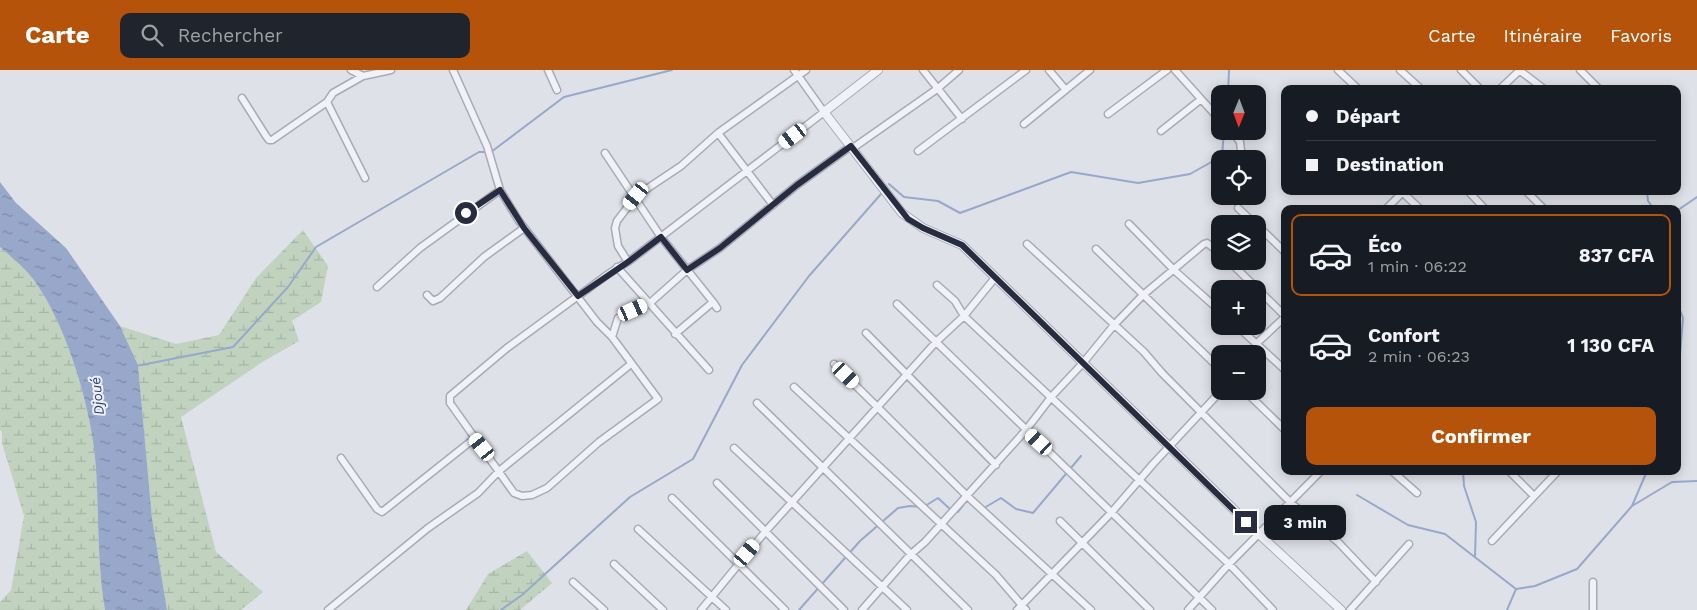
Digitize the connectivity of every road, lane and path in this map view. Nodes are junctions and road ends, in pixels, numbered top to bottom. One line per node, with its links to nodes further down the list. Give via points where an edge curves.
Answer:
1 (351, 70): 20 (street)
2 (391, 70): 20 (street)
3 (454, 70): 45 (street, via 487,146)
4 (548, 70): 29 (street)
5 (806, 70): 19 (street)
6 (878, 70): 34 (street)
7 (923, 70): 27 (street)
8 (959, 70): 27 (street)
9 (1026, 70): 36 (street)
10 (1049, 70): 28 (street)
11 (1090, 70): 28 (street)
12 (1167, 70): 35 (street)
13 (1175, 70): 31 (street)
14 (1338, 70): 21 (street)
15 (1400, 70): 22 (street)
16 (1461, 70): 23 (street)
17 (1520, 70): 24 (street); 25 (street)
18 (1580, 70): 26 (street)
19 (797, 73): 34 (street); 39 (street)
20 (363, 76): 32 (street, via 333,93)
21 (1354, 85)
22 (1417, 85)
23 (1476, 85)
24 (1504, 85)
25 (1539, 85)
26 (1595, 85)
27 (937, 89): 36 (street); 40 (street)
28 (1065, 89): 37 (street)
29 (556, 90)
30 (242, 98): 32 (street, via 269,140)
31 (1200, 100): 33 (street); 38 (street)
32 (327, 102): 44 (street)
33 (1211, 111)
34 (824, 112): 40 (street); 43 (street)
35 (1108, 114)
36 (962, 119): 41 (street)
37 (1024, 124)
38 (1161, 132)
39 (718, 133): 43 (street); 50 (street, via 681,166)
40 (852, 147): 51 (street); 71 (street, via 908,219 962,245)
41 (918, 151)
42 (605, 153): 50 (street)
43 (746, 172): 51 (street); 61 (street)
44 (365, 178)
45 (500, 190): 59 (street); 73 (street, via 420,248)
46 (1400, 195): 52 (street)
47 (1406, 195): 53 (street)
48 (1472, 195): 54 (street)
49 (1530, 195): 55 (street)
50 (636, 196): 61 (street); 66 (street, via 614,228 618,246)
51 (773, 205): 68 (street)
52 (1390, 205)
53 (1416, 205)
54 (1481, 205)
55 (1540, 205)
56 (1238, 208): 57 (street)
57 (1245, 215)
58 (1130, 224): 69 (street)
59 (524, 228): 74 (street, via 484,256 440,298 433,300); 76 (street)
60 (1266, 234): 64 (street)
61 (661, 237): 66 (street); 68 (street)
62 (1027, 244): 83 (street)
63 (1211, 245): 69 (street, via 1204,244)
64 (1281, 248)
65 (1096, 249): 75 (street)
66 (628, 262): 67 (street)
67 (618, 267): 76 (street); 77 (street)
68 (687, 270): 77 (street); 85 (street, via 715,305)
69 (1175, 270): 75 (street); 78 (street)
70 (1238, 270): 80 (street)
71 (994, 279): 81 (street); 91 (street)
72 (937, 285): 81 (street, via 956,301)
73 (377, 287)
74 (427, 294)
75 (1143, 295): 83 (street); 90 (street)
76 (578, 296): 87 (street); 106 (street, via 507,348 450,396 450,403)
77 (650, 303): 85 (street); 87 (street, via 618,318)
78 (1211, 303)
79 (897, 304): 88 (street)
80 (1281, 312)
81 (964, 316): 88 (street); 98 (street)
82 (1281, 320): 89 (street)
83 (1114, 325): 91 (street); 103 (street)
84 (866, 333): 96 (street)
85 (675, 334): 95 (street)
86 (1246, 335): 89 (street)
87 (612, 337): 92 (street)
88 (936, 342): 96 (street); 105 (street)
89 (1256, 344): 94 (street)
90 (1211, 360)
91 (1083, 363): 98 (street); 108 (street)
92 (631, 364): 113 (street); 113 (street, via 658,399 599,442 546,488 532,495 514,493)
93 (834, 364): 102 (street)
94 (1281, 366)
95 (709, 370)
96 (908, 374): 102 (street); 111 (street)
97 (794, 387): 107 (street)
98 (1052, 396): 105 (street); 118 (street)
99 (1212, 400): 103 (street)
100 (1254, 400): 104 (street)
101 (757, 403): 112 (street)
102 (878, 407): 107 (street); 121 (street)
103 (1200, 412): 108 (street); 125 (street)
104 (1281, 426)
105 (1026, 430): 111 (street); 126 (street)
106 (475, 438): 110 (street, via 382,512); 113 (street)
107 (848, 440): 112 (street); 128 (street)
108 (1170, 447): 118 (street); 131 (street)
109 (734, 448): 124 (street)
110 (341, 458)
111 (996, 465): 121 (street)
112 (823, 468): 124 (street); 135 (street)
113 (498, 471): 147 (street, via 478,493 428,528)
114 (1317, 475): 125 (street)
115 (1397, 475): 120 (street)
116 (1513, 475): 122 (street)
117 (1554, 475): 122 (street)
118 (1139, 481): 126 (street); 138 (street)
119 (717, 483): 130 (street)
120 (1417, 493)
121 (966, 495): 128 (street); 139 (street)
122 (1533, 495): 132 (street)
123 (672, 498): 136 (street)
124 (793, 503): 130 (street); 143 (street)
125 (1291, 503): 131 (street); 141 (street, via 1338,542)
126 (1111, 513): 133 (street); 145 (street)
127 (1060, 521): 133 (street)
128 (939, 524): 135 (street); 146 (street, via 996,575)
129 (638, 529): 144 (street)
130 (765, 532): 136 (street); 153 (street)
131 (1259, 534): 138 (street); 162 (street)
132 (1492, 541)
133 (1081, 544): 139 (street); 158 (street)
134 (1409, 544): 141 (street)
135 (910, 555): 143 (street); 156 (street)
136 (738, 563): 144 (street); 152 (street)
137 (614, 564): 149 (street)
138 (1229, 564): 145 (street); 161 (street)
139 (1051, 573): 146 (street); 157 (street)
140 (573, 582): 148 (street)
141 (1376, 582): 163 (street)
142 (1593, 582): 164 (street)
143 (882, 587): 154 (street); 155 (street)
144 (713, 597): 150 (street); 151 (street)
145 (1199, 598): 159 (street); 160 (street)
146 (1021, 608)
147 (328, 610)
148 (604, 610)
149 (663, 610)
150 (700, 610)
151 (726, 610)
152 (785, 610)
153 (844, 610)
154 (862, 610)
155 (907, 610)
156 (968, 610)
157 (1092, 610)
158 (1150, 610)
159 (1188, 610)
160 (1212, 610)
161 (1273, 610)
162 (1341, 610)
163 (1350, 610)
164 (1593, 610)

